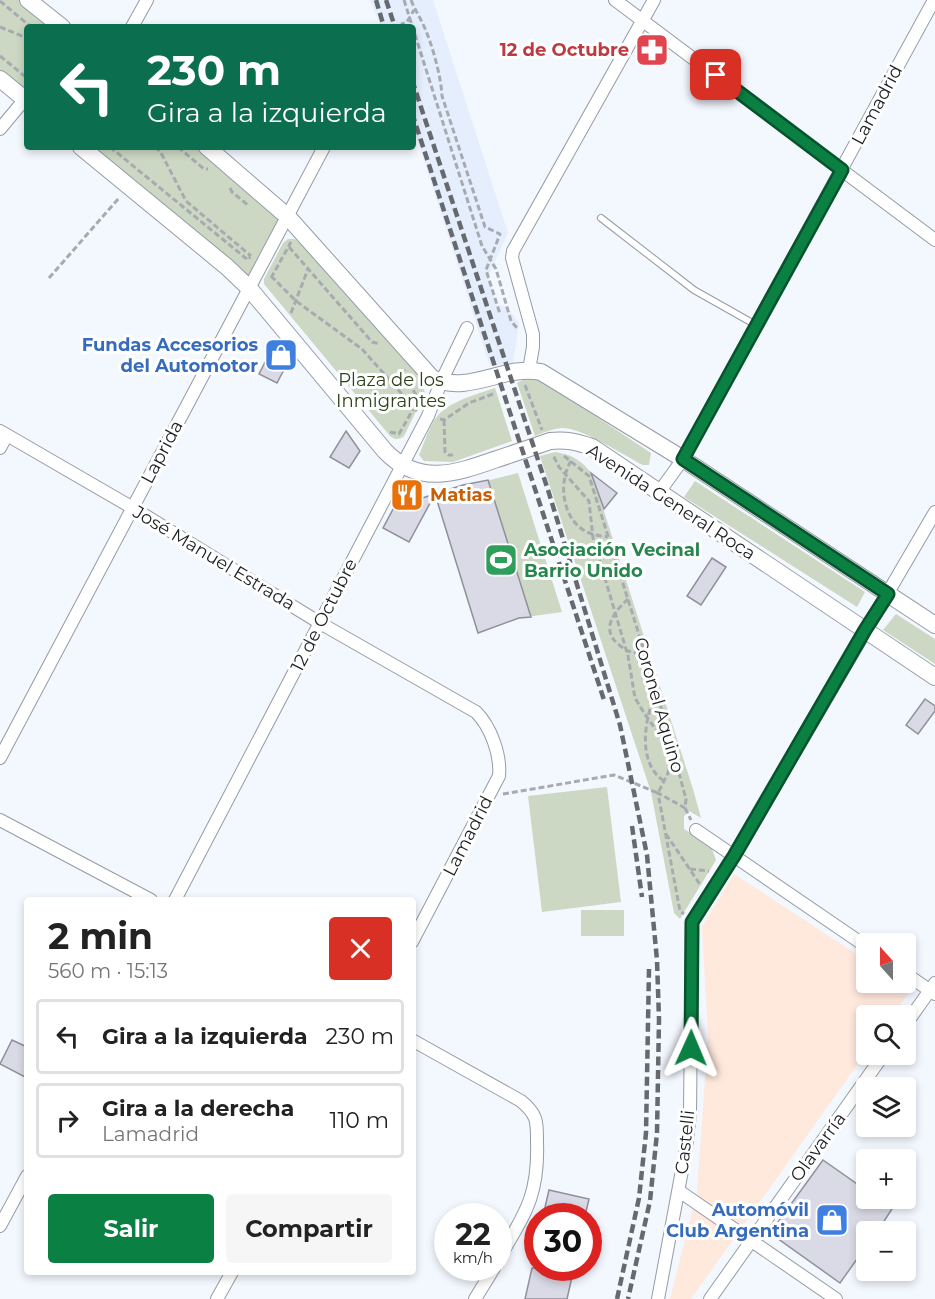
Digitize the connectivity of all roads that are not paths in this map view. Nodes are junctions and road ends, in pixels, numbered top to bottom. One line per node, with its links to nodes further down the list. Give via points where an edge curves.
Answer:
1 (28, 0): 7 (main road)
2 (147, 0): 8 (street)
3 (615, 0): 6 (street)
4 (654, 0): 6 (street)
5 (934, 0): 16 (street, Lamadrid)
6 (643, 22): 16 (street); 23 (street, via 513,251 533,334)
7 (58, 24)
8 (134, 24)
9 (0, 79): 10 (main road)
10 (24, 98)
11 (24, 102): 12 (street)
12 (0, 129)
13 (85, 150): 20 (main road, Avenida General Roca)
14 (210, 150): 17 (main road)
15 (322, 150): 17 (street, Laprida)
16 (842, 170): 19 (street); 21 (street, Lamadrid)
17 (288, 217): 20 (street, Laprida); 24 (main road, via 426,373)
18 (602, 218): 21 (lane, via 694,290)
19 (935, 240)
20 (249, 288): 28 (main road, Avenida General Roca); 30 (street, Laprida)
21 (756, 325): 27 (street, Lamadrid)
22 (467, 327): 24 (street, 12 de Octubre)
23 (525, 370): 24 (main road, via 476,382); 27 (main road, via 549,376)
24 (441, 382): 28 (street, 12 de Octubre)
25 (4, 433): 26 (street); 30 (street, José Manuel Estrada)
26 (0, 448)
27 (683, 459): 29 (street, Lamadrid); 32 (main road)
28 (401, 466): 29 (main road, Avenida General Roca, via 430,474 448,474 563,439 592,447); 33 (street, 12 de Octubre)
29 (660, 491): 35 (main road, Avenida General Roca)
30 (133, 508): 33 (street, José Manuel Estrada); 38 (street, Laprida)
31 (935, 512): 32 (street, Castelli)
32 (888, 594): 34 (main road); 35 (street, Castelli)
33 (320, 623): 37 (street, José Manuel Estrada, via 476,712); 43 (street, 12 de Octubre)
34 (935, 625)
35 (865, 630): 36 (main road, Avenida General Roca); 41 (street, Castelli)
36 (935, 677)
37 (486, 725): 44 (street, Lamadrid, via 500,760 499,776)
38 (0, 758)
39 (0, 820): 42 (street)
40 (696, 830): 41 (street)
41 (734, 856): 45 (street); 52 (street, Castelli, via 692,922 690,1114)
42 (145, 897)
43 (177, 897)
44 (416, 934)
45 (856, 939)
46 (916, 980): 47 (street)
47 (933, 989): 48 (street)
48 (916, 1011)
49 (416, 1042): 54 (street, via 533,1111 537,1122 538,1174 534,1193)
50 (876, 1065): 55 (street, Olavarría)
51 (24, 1182): 53 (street)
52 (680, 1191): 55 (street); 60 (street)
53 (0, 1226)
54 (512, 1236)
55 (752, 1240): 61 (street, Olavarría); 62 (street)
56 (230, 1275): 58 (street)
57 (486, 1281): 59 (street)
58 (218, 1299)
59 (475, 1299)
60 (658, 1299)
61 (710, 1299)
62 (836, 1299)

